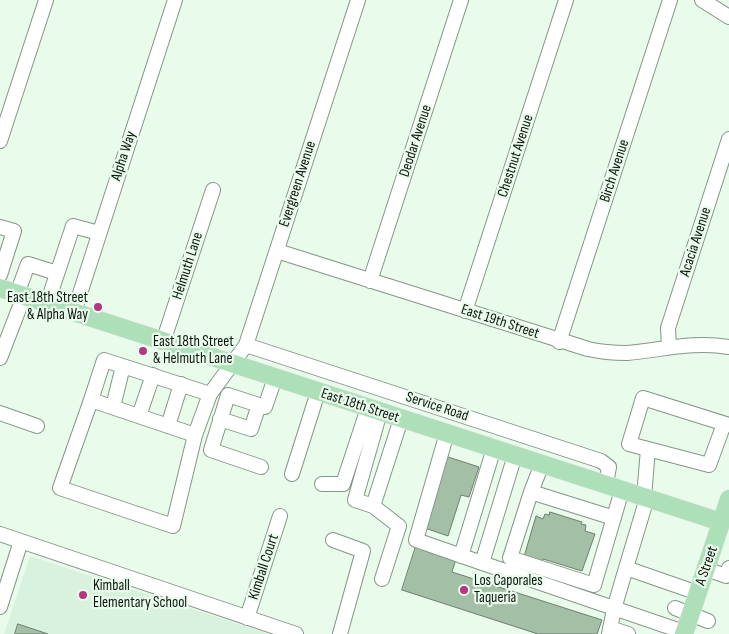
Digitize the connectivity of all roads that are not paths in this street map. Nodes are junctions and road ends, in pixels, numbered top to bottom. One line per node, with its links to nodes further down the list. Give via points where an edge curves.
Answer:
1 (46, 0): 9 (street)
2 (175, 0): 14 (street, Alpha Way)
3 (358, 0): 15 (street, Evergreen Avenue)
4 (461, 0): 18 (street, Deodar Avenue)
5 (566, 0): 22 (street, Chestnut Avenue)
6 (670, 0): 26 (street, Birch Avenue)
7 (702, 0): 8 (street)
8 (729, 17)
9 (4, 115): 11 (street)
10 (729, 138): 28 (street, Acacia Avenue, via 668,328)
11 (0, 141)
12 (213, 190): 25 (street, Helmuth Lane)
13 (0, 227): 17 (street, via 14,231)
14 (99, 232): 16 (street, via 73,226); 23 (street, Alpha Way)
15 (277, 251): 18 (street, East 19th Street); 27 (street, Evergreen Avenue)
16 (57, 273): 20 (street, via 28,264); 21 (street)
17 (0, 274)
18 (370, 281): 22 (street, East 19th Street)
19 (0, 288): 20 (main road, East 18th Street)
20 (21, 295): 21 (main road, East 18th Street); 24 (street)
21 (47, 304): 23 (main road, East 18th Street)
22 (465, 311): 26 (street, East 19th Street)
23 (74, 312): 25 (main road, East 18th Street)
24 (6, 327): 30 (street)
25 (163, 342): 31 (main road, East 18th Street)
26 (559, 342): 28 (street, East 19th Street, via 607,353)
27 (246, 345): 31 (street, Evergreen Avenue); 58 (street, Service Road, via 601,461 609,467)
28 (669, 347): 29 (street, East 19th Street)
29 (729, 347)
30 (1, 353)
31 (232, 364): 34 (main road, East 18th Street); 37 (street, Evergreen Avenue)
32 (123, 366): 33 (street); 38 (street, via 104,360); 40 (street)
33 (153, 375): 35 (street); 43 (street)
34 (275, 378): 36 (main road, East 18th Street); 39 (street, via 265,407)
35 (181, 384): 37 (street); 48 (street)
36 (318, 392): 41 (main road, East 18th Street); 56 (street)
37 (210, 394): 50 (street, Evergreen Avenue)
38 (91, 400): 40 (street); 50 (street, Evergreen Avenue, via 60,488 173,526)
39 (259, 405): 45 (street, via 251,429); 45 (street, via 228,395)
40 (113, 407): 43 (street)
41 (374, 410): 44 (main road, East 18th Street); 57 (street, via 343,484); 62 (street, via 355,500)
42 (0, 413): 47 (street)
43 (139, 416): 48 (street)
44 (401, 419): 49 (main road, East 18th Street); 62 (street)
45 (220, 420): 55 (street, via 211,450)
46 (727, 424): 52 (street, via 709,465); 52 (street, via 643,398 629,444)
47 (37, 426)
48 (168, 426): 50 (street)
49 (447, 433): 51 (main road, East 18th Street); 69 (street, via 416,540)
50 (195, 434)
51 (494, 448): 53 (main road, East 18th Street); 69 (street)
52 (648, 449): 60 (street)
53 (515, 455): 54 (main road, East 18th Street); 70 (street)
54 (542, 464): 58 (main road, East 18th Street); 59 (street)
55 (261, 467)
56 (292, 474)
57 (322, 484)
58 (614, 487): 60 (main road, East 18th Street); 64 (street)
59 (531, 492): 64 (street); 64 (street, via 510,558 594,585)
60 (646, 497): 65 (main road, East 18th Street); 71 (street)
61 (729, 498): 65 (main road, A Street)
62 (373, 506): 74 (street, via 400,526)
63 (280, 516): 79 (street, Kimball Court)
64 (614, 518)
65 (725, 524): 72 (main road, A Street)
66 (0, 534): 68 (street)
67 (333, 540): 84 (street, via 363,551)
68 (21, 541): 76 (street); 79 (street)
69 (461, 556): 70 (street)
70 (482, 563): 77 (street)
71 (626, 568): 75 (street); 77 (street)
72 (706, 569): 73 (street); 75 (main road, A Street)
73 (728, 572)
74 (382, 579)
75 (698, 593): 78 (main road, A Street)
76 (0, 607)
77 (614, 609): 81 (street); 82 (street)
78 (683, 611): 80 (street); 82 (main road, A Street)
79 (247, 618): 83 (street)
80 (708, 621)
81 (610, 631): 85 (street)
82 (684, 633)
83 (296, 634)
84 (340, 634)
85 (628, 634)

